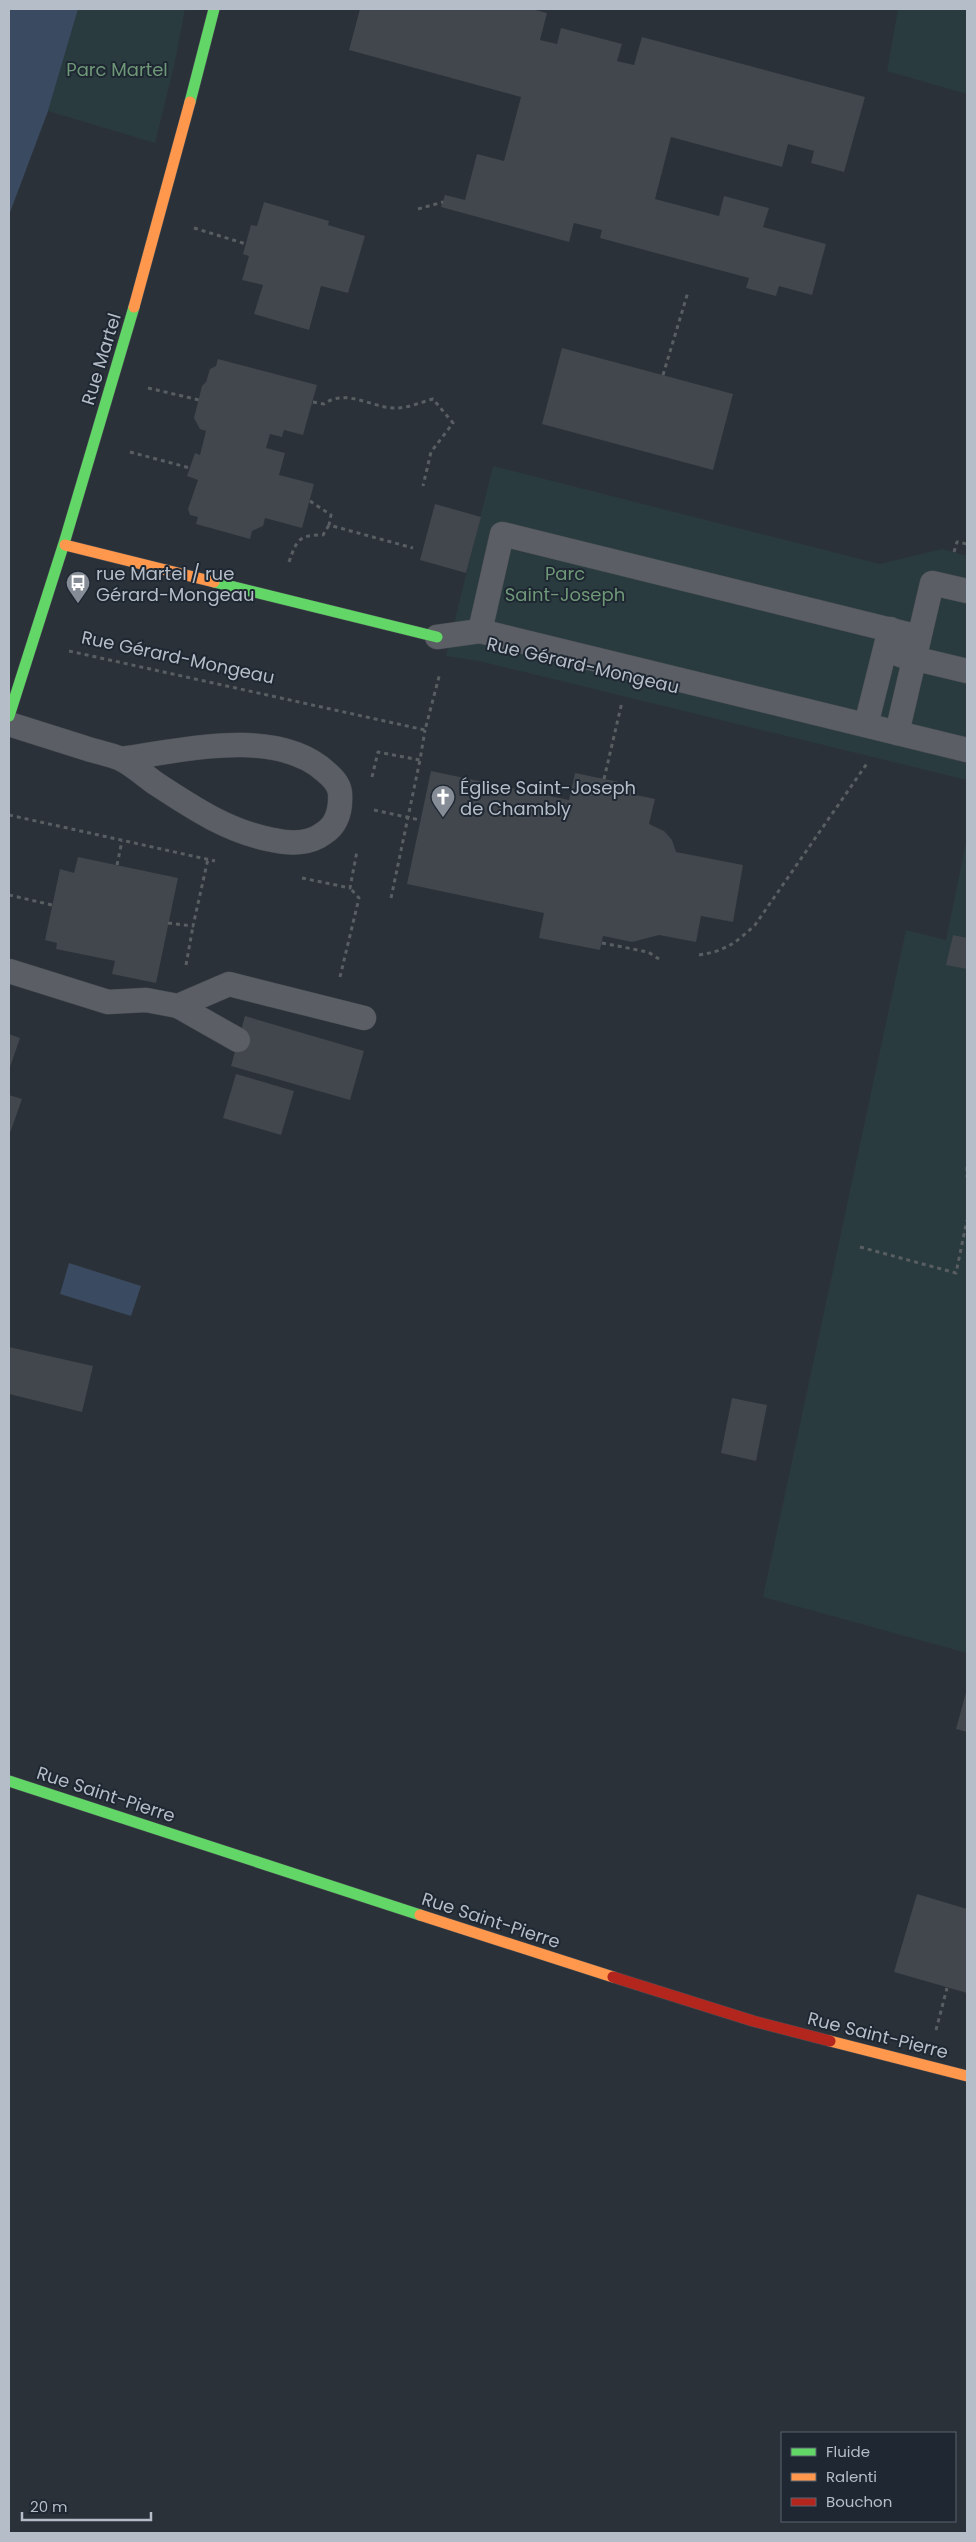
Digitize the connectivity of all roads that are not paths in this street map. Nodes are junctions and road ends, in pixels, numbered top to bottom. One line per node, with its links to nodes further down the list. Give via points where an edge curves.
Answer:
1 (214, 9): 2 (street, Rue Martel, via 146,271)
2 (65, 544): 6 (street); 10 (street, Rue Martel)
3 (967, 591): 7 (lane, via 932,583)
4 (890, 629): 5 (lane, via 502,534); 7 (lane); 8 (lane)
5 (480, 631): 6 (lane); 12 (lane)
6 (437, 637)
7 (917, 648): 8 (lane); 9 (lane); 13 (lane)
8 (884, 652): 12 (lane)
9 (967, 671)
10 (9, 716)
11 (9, 724): 15 (lane)
12 (866, 725): 13 (lane)
13 (897, 733): 14 (lane)
14 (967, 750)
15 (121, 759): 15 (lane, via 216,821 262,838 308,842 334,826 339,812 339,788 333,778 319,765 285,751 262,746 217,746)
16 (9, 971): 17 (lane, via 108,1002 146,1000)
17 (178, 1006): 18 (lane, via 229,984); 19 (lane)
18 (364, 1018)
19 (238, 1040)
20 (9, 1781): 21 (street, Rue Saint-Pierre, via 753,2021)
21 (967, 2076)

